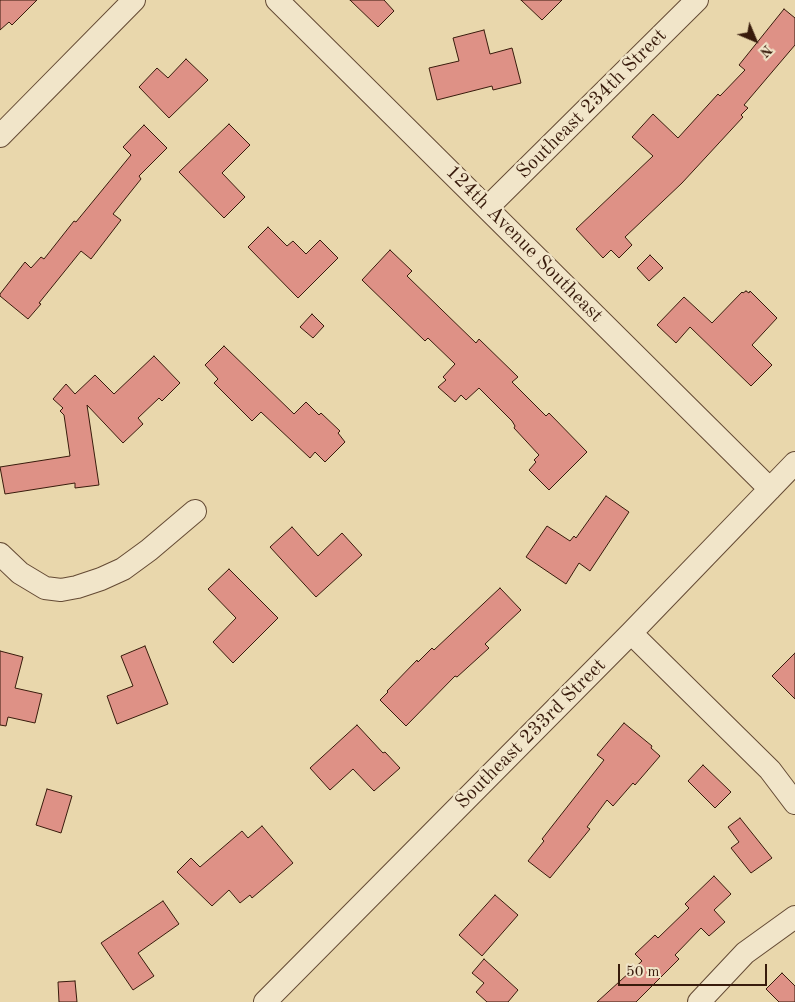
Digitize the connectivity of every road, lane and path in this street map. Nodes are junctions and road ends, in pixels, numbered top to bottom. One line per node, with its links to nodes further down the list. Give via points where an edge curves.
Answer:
1 (134, 0): 4 (street)
2 (277, 0): 5 (street, 124th Avenue Southeast)
3 (697, 0): 5 (street, Southeast 234th Street)
4 (0, 136)
5 (487, 208): 7 (street, 124th Avenue Southeast)
6 (795, 464): 7 (street, Southeast 233rd Street)
7 (770, 489): 10 (street, Southeast 233rd Street)
8 (195, 511): 9 (street, via 123,569 77,587 45,588 20,573)
9 (0, 554)
10 (632, 633): 11 (street, via 770,770); 13 (street, Southeast 233rd Street)
11 (795, 803)
12 (795, 917): 14 (street, via 745,954)
13 (265, 1002)
14 (699, 1002)

